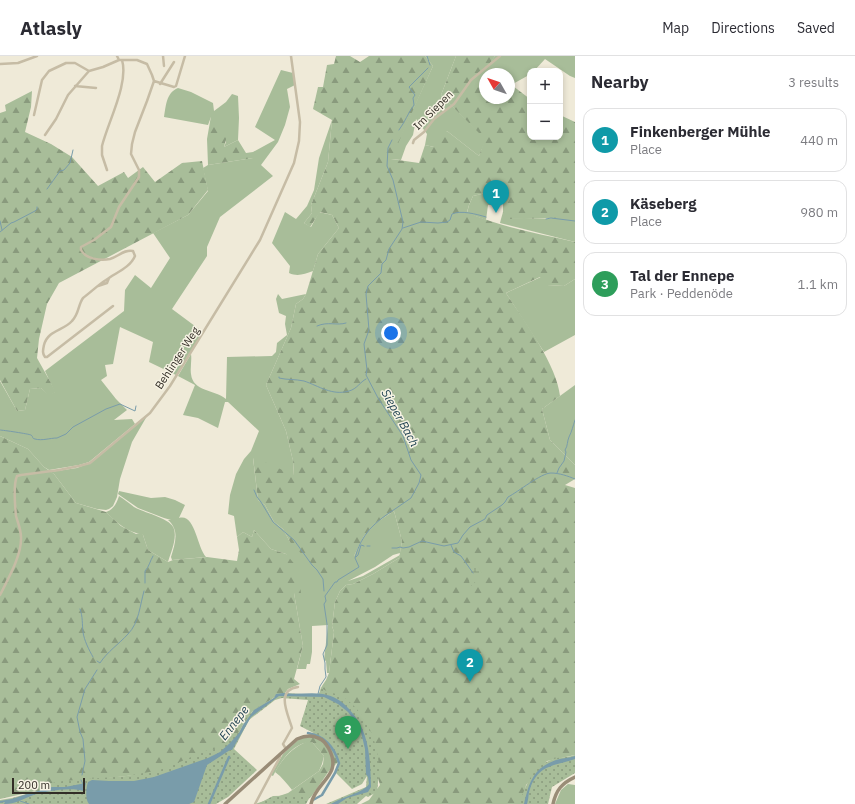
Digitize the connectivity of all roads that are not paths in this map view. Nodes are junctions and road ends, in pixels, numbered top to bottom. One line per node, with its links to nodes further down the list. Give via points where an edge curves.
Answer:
1 (37, 56): 9 (street, via 18,63)
2 (117, 56): 7 (street)
3 (163, 56): 10 (street)
4 (185, 56): 13 (street, via 176,86)
5 (291, 56): 21 (street, Behlinger Weg, via 299,112 300,141 294,163 263,235 150,414 96,459 85,465 17,476 15,503 21,534 20,543)
6 (500, 56): 18 (street, Im Siepen, via 471,80 454,104 434,120)
7 (120, 60): 11 (street); 12 (street, via 135,59 145,63); 19 (street, via 124,72 122,84 102,146)
8 (174, 62): 13 (street)
9 (0, 64)
10 (164, 66)
11 (90, 71): 14 (street); 16 (street, via 70,62 49,71 40,84)
12 (154, 81): 13 (street); 20 (street, via 134,132 132,144 131,154 139,170 139,177 123,200 111,227 81,247 88,257 103,259 111,259 132,250 134,259 106,283 83,298 78,313 71,322 50,334 43,348 45,357)
13 (160, 84)
14 (75, 86): 15 (street); 17 (street)
15 (96, 88)
16 (34, 115)
17 (45, 135)
18 (413, 143)
19 (107, 170)
20 (114, 306)
21 (0, 595)
22 (298, 687): 23 (street, via 286,693 285,704 292,728 283,744)
23 (286, 750): 24 (street); 26 (street, via 299,738 308,736 321,739 328,747 333,768 315,793)
24 (280, 755): 27 (street); 28 (street)
25 (575, 777): 29 (street, via 559,788)
26 (312, 802)
27 (226, 803)
28 (255, 804)
29 (553, 804)

